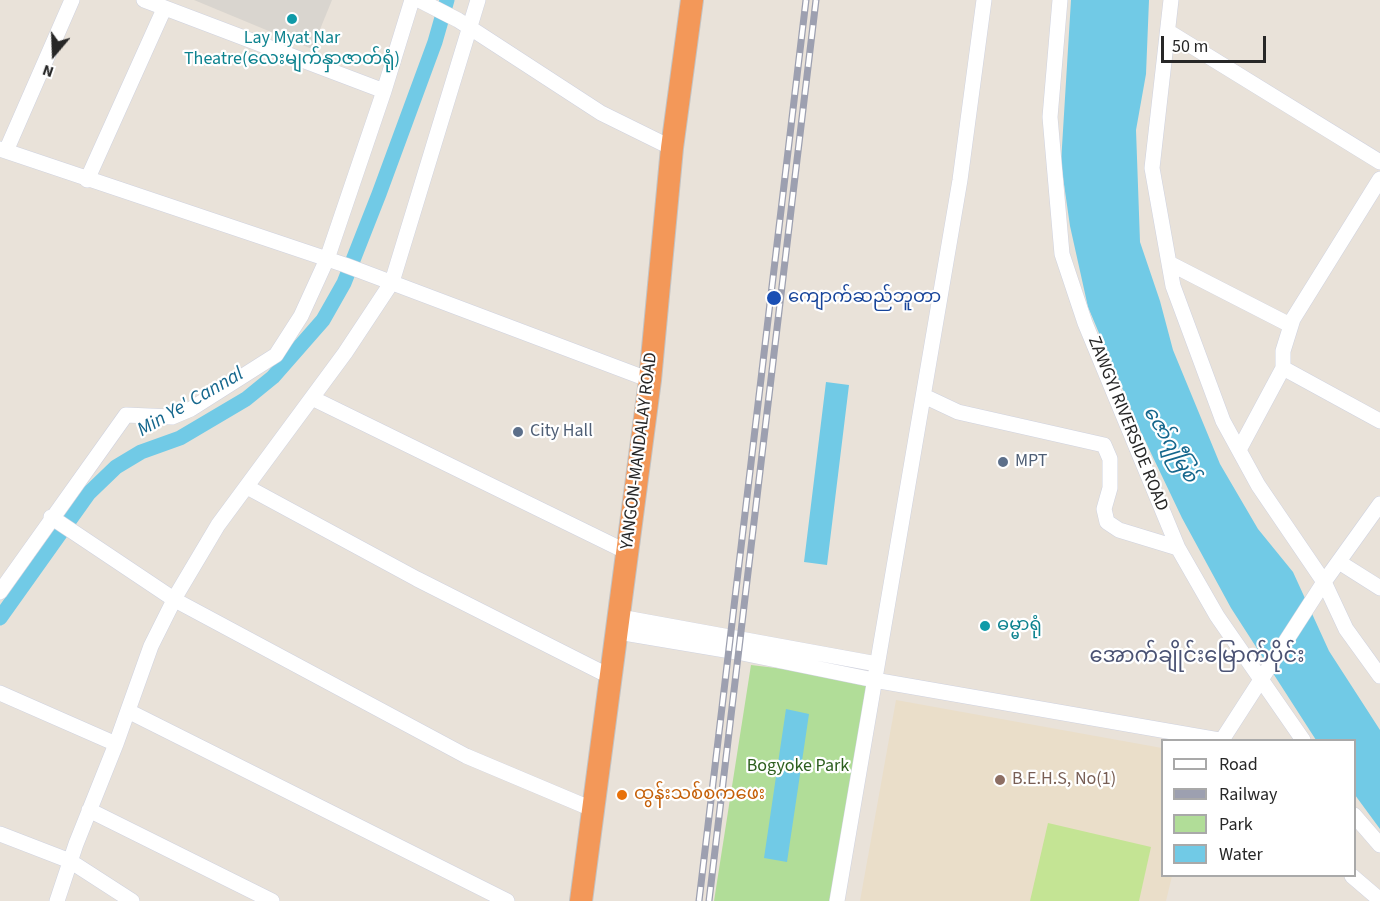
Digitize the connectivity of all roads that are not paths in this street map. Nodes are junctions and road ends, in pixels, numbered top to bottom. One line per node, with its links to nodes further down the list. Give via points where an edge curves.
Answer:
1 (72, 0): 15 (street)
2 (144, 0): 10 (street)
3 (412, 0): 13 (street)
4 (478, 0): 11 (street)
5 (692, 0): 14 (highway, YANGON-MANDALAY ROAD)
6 (984, 0): 25 (street, via 960,180)
7 (1060, 0): 32 (street, ZAWGYI RIVERSIDE ROAD, via 1050,117 1062,254 1085,323)
8 (1171, 0): 12 (street)
9 (426, 3): 11 (street)
10 (164, 9): 13 (street); 17 (street)
11 (464, 24): 14 (street, via 601,113); 21 (street)
12 (1168, 32): 16 (street); 20 (street, via 1152,168)
13 (384, 91): 19 (street)
14 (672, 148): 24 (highway, YANGON-MANDALAY ROAD)
15 (3, 150): 17 (street)
16 (1380, 162)
17 (87, 180): 19 (street)
18 (1380, 180): 22 (street)
19 (327, 259): 21 (street); 31 (street, via 301,316 276,355 172,417 126,415)
20 (1169, 263): 22 (street); 28 (street, via 1173,286 1223,421)
21 (385, 280): 24 (street); 26 (street)
22 (1290, 326): 23 (street)
23 (1283, 368): 27 (street); 28 (street)
24 (650, 380): 33 (highway, YANGON-MANDALAY ROAD)
25 (924, 396): 32 (street, via 958,412 1104,445 1110,459 1110,488 1104,509 1107,522 1119,530); 40 (street)
26 (312, 398): 29 (street); 33 (street)
27 (1380, 421)
28 (1239, 450): 35 (street)
29 (247, 487): 38 (street, via 218,525); 42 (street)
30 (1380, 504): 34 (street)
31 (51, 517): 37 (street); 38 (street)
32 (1178, 548): 43 (street, ZAWGYI RIVERSIDE ROAD, via 1217,616)
33 (627, 552): 39 (highway, YANGON-MANDALAY ROAD)
34 (1339, 562): 35 (street); 36 (street)
35 (1324, 582): 41 (street, via 1346,629); 43 (street)
36 (1380, 588)
37 (0, 592)
38 (175, 600): 46 (street, via 151,646); 51 (street, via 466,756)
39 (619, 624): 40 (street); 42 (highway, YANGON-MANDALAY ROAD); 44 (street)
40 (877, 663): 44 (street)
41 (1380, 676)
42 (611, 677): 51 (highway, YANGON-MANDALAY ROAD)
43 (1262, 678): 48 (street); 49 (street, ZAWGYI RIVERSIDE ROAD)
44 (874, 680): 47 (street); 64 (street)
45 (0, 693): 50 (street)
46 (128, 711): 50 (street); 62 (street)
47 (1210, 739)
48 (1222, 739)
49 (1303, 739)
50 (116, 744): 52 (street)
51 (592, 809): 63 (highway, YANGON-MANDALAY ROAD)
52 (89, 810): 56 (street); 61 (street)
53 (1356, 817): 55 (street)
54 (0, 834): 56 (street)
55 (1380, 845)
56 (70, 861): 59 (street); 60 (street)
57 (1353, 877): 58 (street)
58 (1380, 900)
59 (57, 901)
60 (132, 901)
61 (272, 901)
62 (507, 901)
63 (581, 901)
64 (837, 901)

